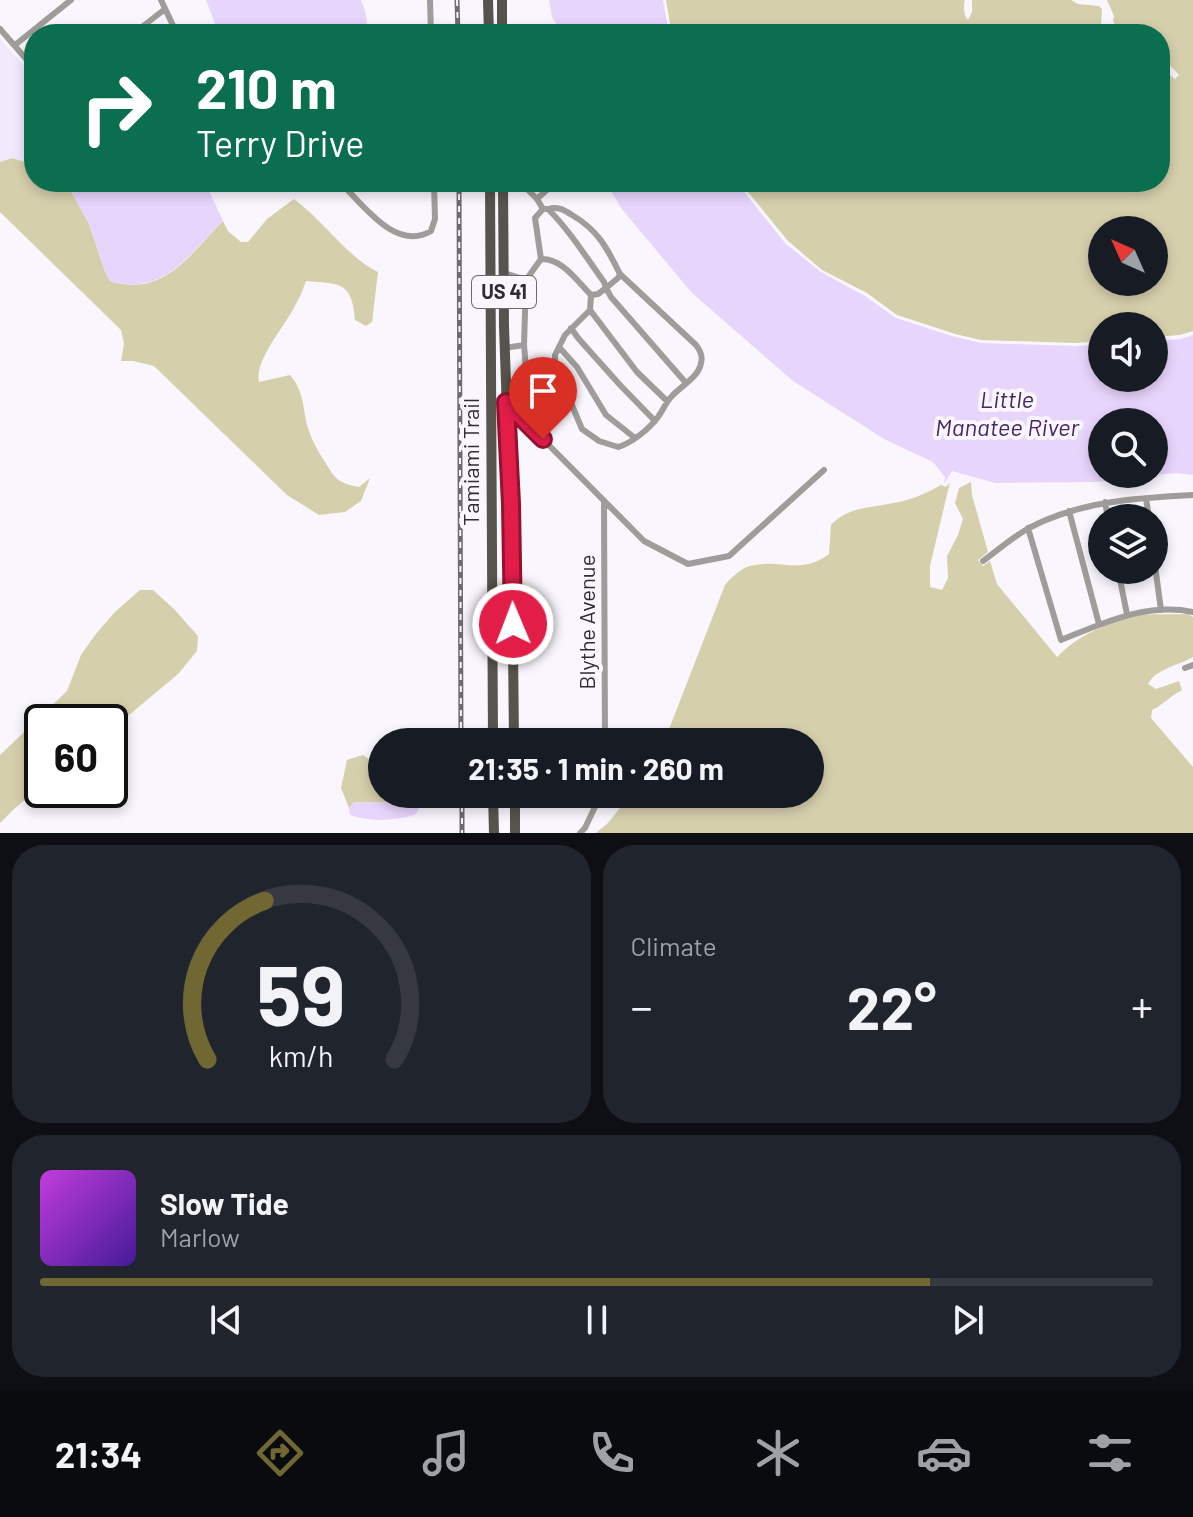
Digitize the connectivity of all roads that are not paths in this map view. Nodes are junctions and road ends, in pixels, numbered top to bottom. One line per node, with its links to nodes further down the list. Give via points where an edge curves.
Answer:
1 (71, 0): 7 (street)
2 (161, 0): 6 (street)
3 (430, 0): 10 (street)
4 (488, 0): 11 (main road)
5 (502, 0): 12 (main road)
6 (165, 9): 8 (street); 9 (street)
7 (41, 24)
8 (146, 24)
9 (172, 24)
10 (431, 24)
11 (489, 24)
12 (502, 24)
13 (0, 29): 15 (street)
14 (24, 38): 15 (street)
15 (15, 45): 16 (street)
16 (24, 56)
17 (350, 192): 18 (street, via 388,229 411,238 431,231)
18 (434, 192)
19 (490, 192): 37 (main road, Tamiami Trail / US 41)
20 (503, 192): 26 (main road, Tamiami Trail / US 41)
21 (530, 192): 23 (street)
22 (545, 192): 23 (street)
23 (537, 199): 24 (street)
24 (546, 209): 25 (street, via 535,218); 27 (street, via 561,209 594,230); 29 (street)
25 (541, 259): 28 (street); 30 (street, via 558,263)
26 (504, 273): 28 (street); 35 (main road, Tamiami Trail / US 41)
27 (620, 274): 29 (street); 36 (street, via 700,351 700,367)
28 (526, 280): 33 (street)
29 (606, 288): 30 (street); 36 (street)
30 (591, 295): 31 (street)
31 (590, 310): 32 (street); 38 (street, via 637,372)
32 (571, 328): 34 (street); 41 (street)
33 (524, 345): 35 (street); 40 (street, via 529,406)
34 (559, 347): 42 (street, via 606,415); 42 (street, via 555,373 582,429 618,447)
35 (505, 348): 39 (main road, Tamiami Trail / US 41)
36 (686, 383): 38 (street)
37 (491, 400): 39 (street); 60 (main road, Tamiami Trail / US 41)
38 (667, 401): 41 (street)
39 (506, 402): 40 (street); 61 (main road, Tamiami Trail / US 41)
40 (522, 417): 46 (street)
41 (655, 421): 42 (street)
42 (635, 438)
43 (824, 470): 46 (street, via 729,556 688,564 644,541)
44 (1193, 495): 45 (street)
45 (1146, 498): 47 (street); 48 (street)
46 (604, 502): 62 (street, Blythe Avenue)
47 (1105, 502): 49 (street)
48 (1147, 504)
49 (1069, 511): 50 (street); 57 (street)
50 (1028, 528): 51 (street); 57 (street, via 1061,640)
51 (983, 561)
52 (1121, 584): 56 (street)
53 (1158, 584): 54 (street)
54 (1161, 610): 55 (street); 56 (street)
55 (1193, 612)
56 (1127, 614): 57 (street)
57 (1099, 624)
58 (1193, 665): 59 (street)
59 (1185, 668)
60 (493, 728)
61 (514, 728)
62 (605, 728)
63 (493, 808): 66 (main road)
64 (515, 808): 67 (main road)
65 (595, 808): 68 (street)
66 (494, 833)
67 (515, 833)
68 (580, 833)

